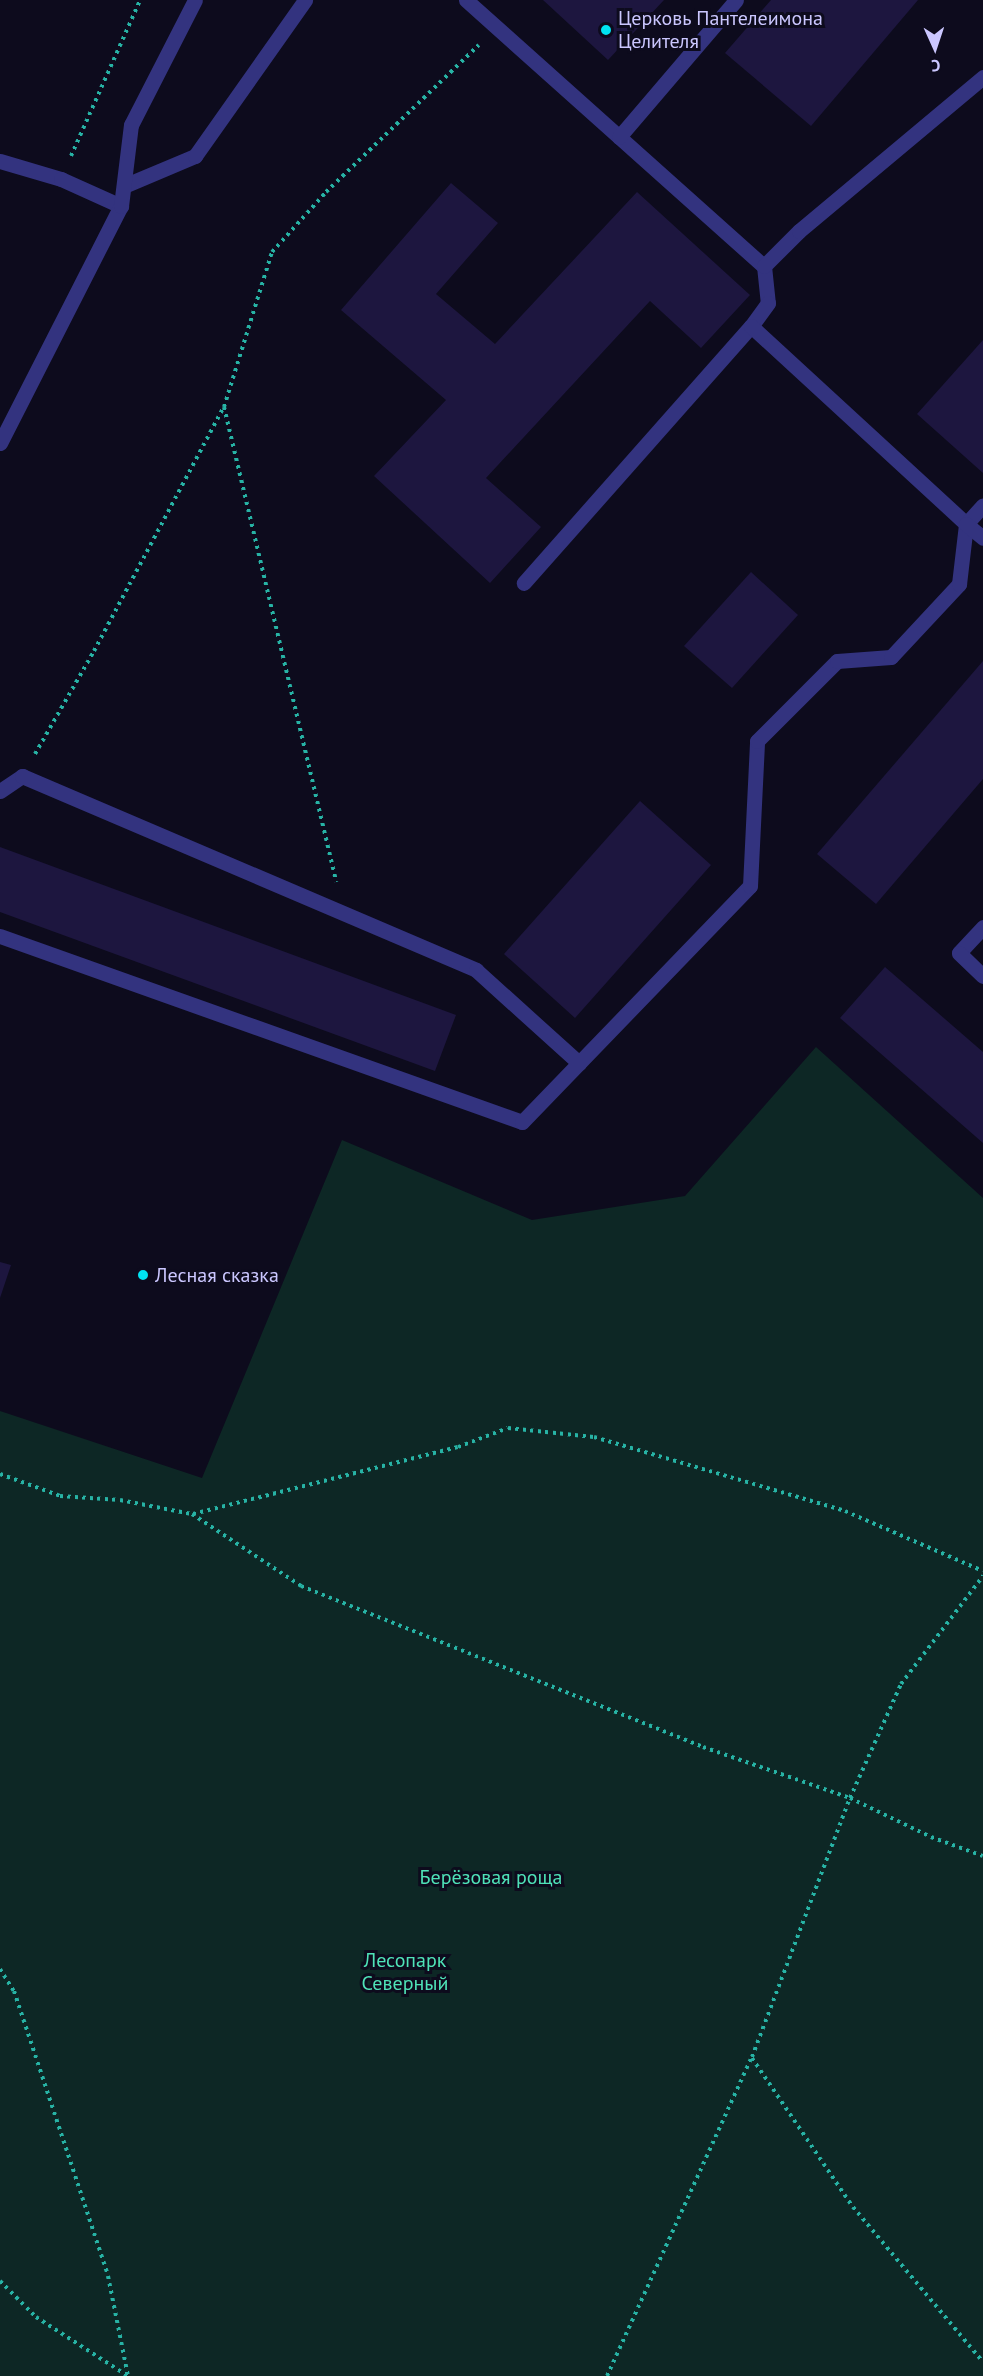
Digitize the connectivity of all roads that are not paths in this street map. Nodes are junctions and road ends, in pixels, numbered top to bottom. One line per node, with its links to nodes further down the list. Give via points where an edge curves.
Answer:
1 (195, 0): 8 (street, via 131,125)
2 (305, 0): 8 (street, via 195,156)
3 (466, 0): 6 (street)
4 (736, 0): 6 (street)
5 (983, 77): 10 (street, via 799,231)
6 (619, 136): 10 (street)
7 (0, 161): 9 (street, via 61,179)
8 (126, 185): 9 (street)
9 (121, 206): 12 (street)
10 (764, 266): 11 (street, via 768,303)
11 (751, 326): 14 (street); 16 (street)
12 (0, 442)
13 (983, 505): 14 (street)
14 (966, 524): 15 (street); 21 (street, via 959,584 891,657 837,661 757,741 750,886)
15 (983, 538)
16 (524, 583)
17 (0, 791): 21 (street, via 22,776 476,970)
18 (983, 927): 20 (street, via 959,953)
19 (0, 936): 21 (street, via 522,1122)
20 (983, 976)
21 (579, 1063)

